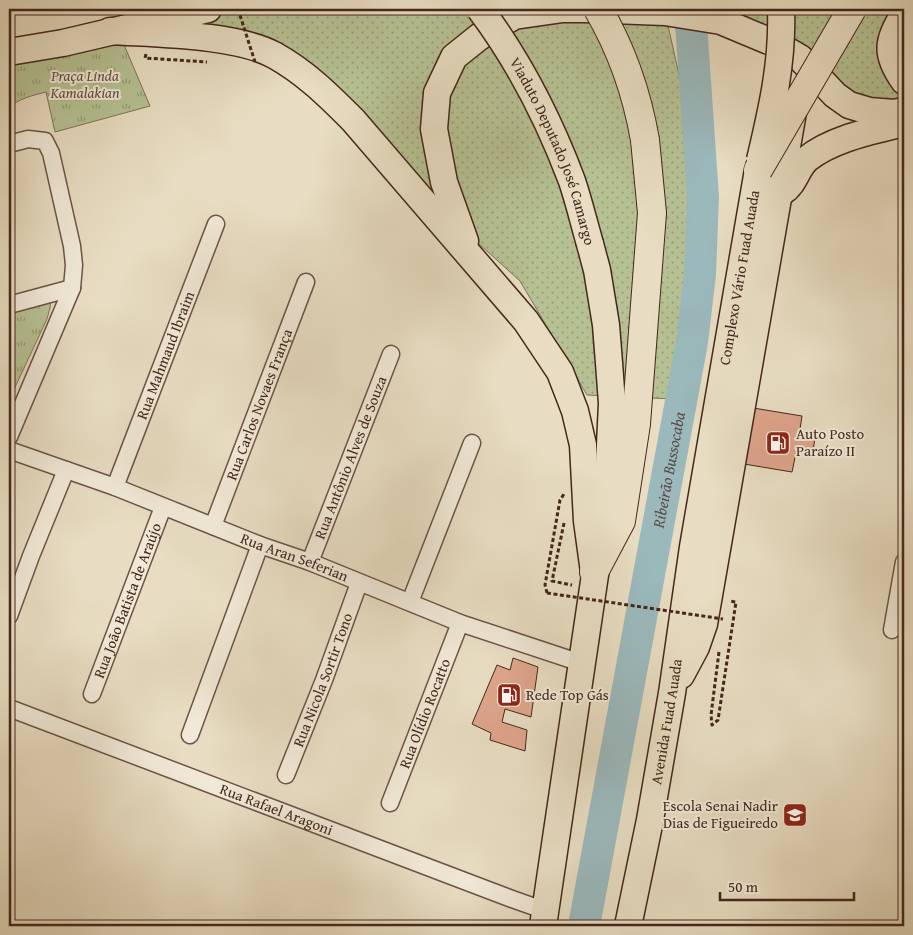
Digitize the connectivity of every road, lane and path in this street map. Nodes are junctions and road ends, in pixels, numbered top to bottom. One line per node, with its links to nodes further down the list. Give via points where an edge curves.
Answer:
1 (208, 9): 8 (main road)
2 (238, 9): 11 (path, bridge)
3 (480, 9): 37 (main road, Viaduto Deputado José Camargo, bridge, via 547,121 572,183 597,270 606,325 612,403 608,487)
4 (598, 9): 37 (highway, bridge, via 629,74 640,112 652,213 636,424 621,521)
5 (780, 9): 16 (main road, Complexo Vário Fuad Auada, bridge, via 782,28 778,82)
6 (852, 9): 16 (highway, bridge)
7 (904, 14): 12 (main road, via 892,33 890,49 894,67)
8 (110, 31): 9 (main road); 19 (main road, via 236,42 272,54 298,70 353,120)
9 (9, 52)
10 (800, 58): 13 (main road, via 849,105 869,111); 17 (main road, via 790,135); 19 (main road, via 721,21 665,12 563,9 514,16 454,57 437,93 434,129 444,182)
11 (254, 62)
12 (904, 82)
13 (904, 111)
14 (904, 123): 17 (main road, via 843,140 813,155 802,164 790,188)
15 (9, 144): 21 (street, via 28,139 44,142 51,153 72,246)
16 (758, 170): 34 (main road, Complexo Vário Fuad Auada)
17 (777, 195): 40 (main road)
18 (216, 224): 28 (street, Rua Mahmaud Ibraim)
19 (470, 256): 37 (main road, via 526,321 560,372 575,411 583,445)
20 (306, 282): 32 (street, Rua Carlos Novaes França)
21 (72, 288): 22 (street); 24 (street)
22 (9, 304)
23 (391, 354): 35 (street, Rua Antônio Alves de Souza)
24 (9, 437)
25 (472, 443): 39 (street)
26 (9, 450): 27 (street, Rua Aran Seferian)
27 (66, 470): 28 (street, Rua Aran Seferian); 41 (street)
28 (115, 487): 30 (street, Rua Aran Seferian)
29 (566, 498): 40 (path, bridge, via 563,493 545,585 547,593)
30 (163, 507): 32 (street, Rua Aran Seferian); 48 (street, Rua João Batista de Araújo)
31 (565, 519): 37 (path, via 552,581)
32 (213, 526): 33 (street, Rua Aran Seferian)
33 (260, 545): 35 (street, Rua Aran Seferian); 50 (street)
34 (693, 547): 47 (main road, Avenida Fuad Auada)
35 (310, 562): 38 (street, Rua Aran Seferian)
36 (904, 562): 44 (street)
37 (593, 580): 46 (main road)
38 (359, 583): 39 (street, Rua Aran Seferian); 51 (street, Rua Nicola Sortir Tono)
39 (410, 602): 42 (street, Rua Aran Seferian)
40 (716, 609): 43 (path); 45 (path, via 736,602 718,720 712,725); 47 (main road, via 704,624)
41 (9, 616)
42 (460, 623): 46 (street, Rua Aran Seferian); 52 (street, Rua Olídio Rocatto)
43 (722, 628)
44 (892, 630)
45 (719, 648)
46 (581, 663): 53 (main road)
47 (672, 693): 54 (main road, Avenida Fuad Auada)
48 (92, 694)
49 (9, 708): 53 (street, Rua Rafael Aragoni, via 512,899)
50 (190, 735)
51 (286, 775)
52 (390, 803)
53 (544, 918)
54 (628, 926)

